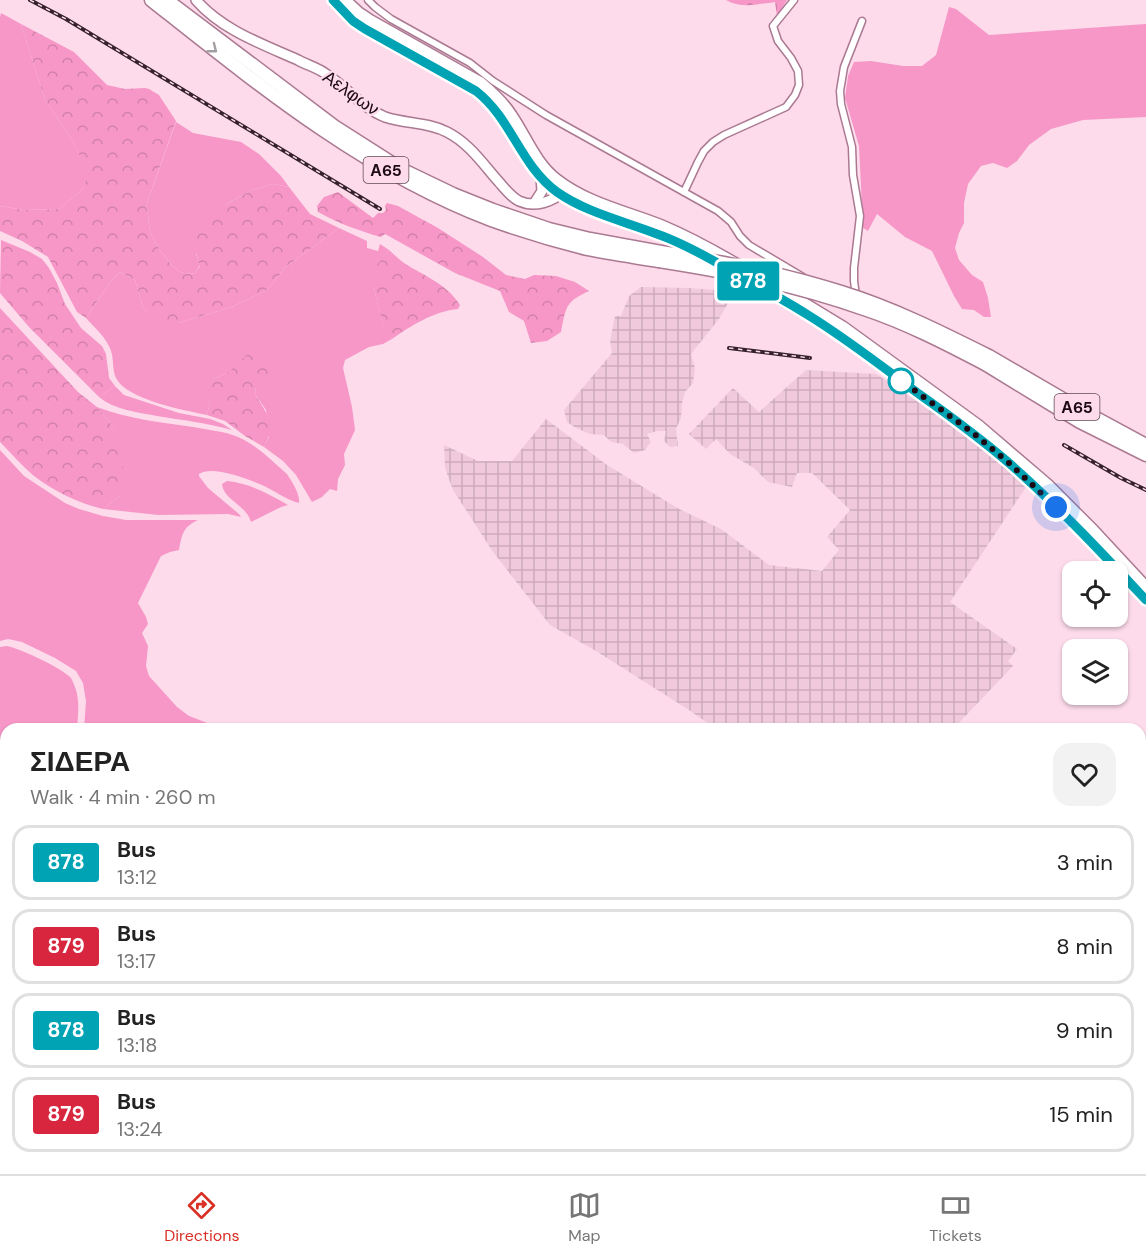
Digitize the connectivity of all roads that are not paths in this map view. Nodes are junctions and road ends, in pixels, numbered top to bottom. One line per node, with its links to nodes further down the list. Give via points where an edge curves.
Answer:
1 (151, 0): 13 (highway, Α65, one-way to 13, via 329,135 406,181 450,203 546,238 589,249)
2 (167, 0): 13 (highway, Α65, via 334,126 403,170 493,210 549,229)
3 (196, 0): 12 (main road, Αελφων, via 235,31 324,72 385,117 431,125 452,134 512,196 520,202)
4 (333, 0): 9 (main road, via 365,29 487,100)
5 (346, 0): 10 (main road, via 370,20 494,93)
6 (368, 0): 11 (street, via 391,19 470,63 528,104)
7 (794, 0): 11 (street, via 772,26 798,71 795,95 786,107 713,142 704,151)
8 (862, 21): 11 (street, via 844,67 840,91 852,147 860,216 854,281 858,310 749,245 726,217)
9 (541, 177): 10 (main road); 12 (main road, via 542,191)
10 (562, 188): 12 (main road, via 546,203); 17 (main road, via 695,239 843,326 1015,455); 18 (main road, via 580,205 691,248 837,334 1008,462)
11 (684, 192)
12 (533, 202)
13 (660, 256): 14 (highway, Α65, bridge, via 841,301)
14 (987, 360): 15 (highway, Α65); 16 (highway, Α65, via 1080,422)
15 (1146, 445)
16 (1146, 455)
17 (1146, 586)
18 (1146, 600)

